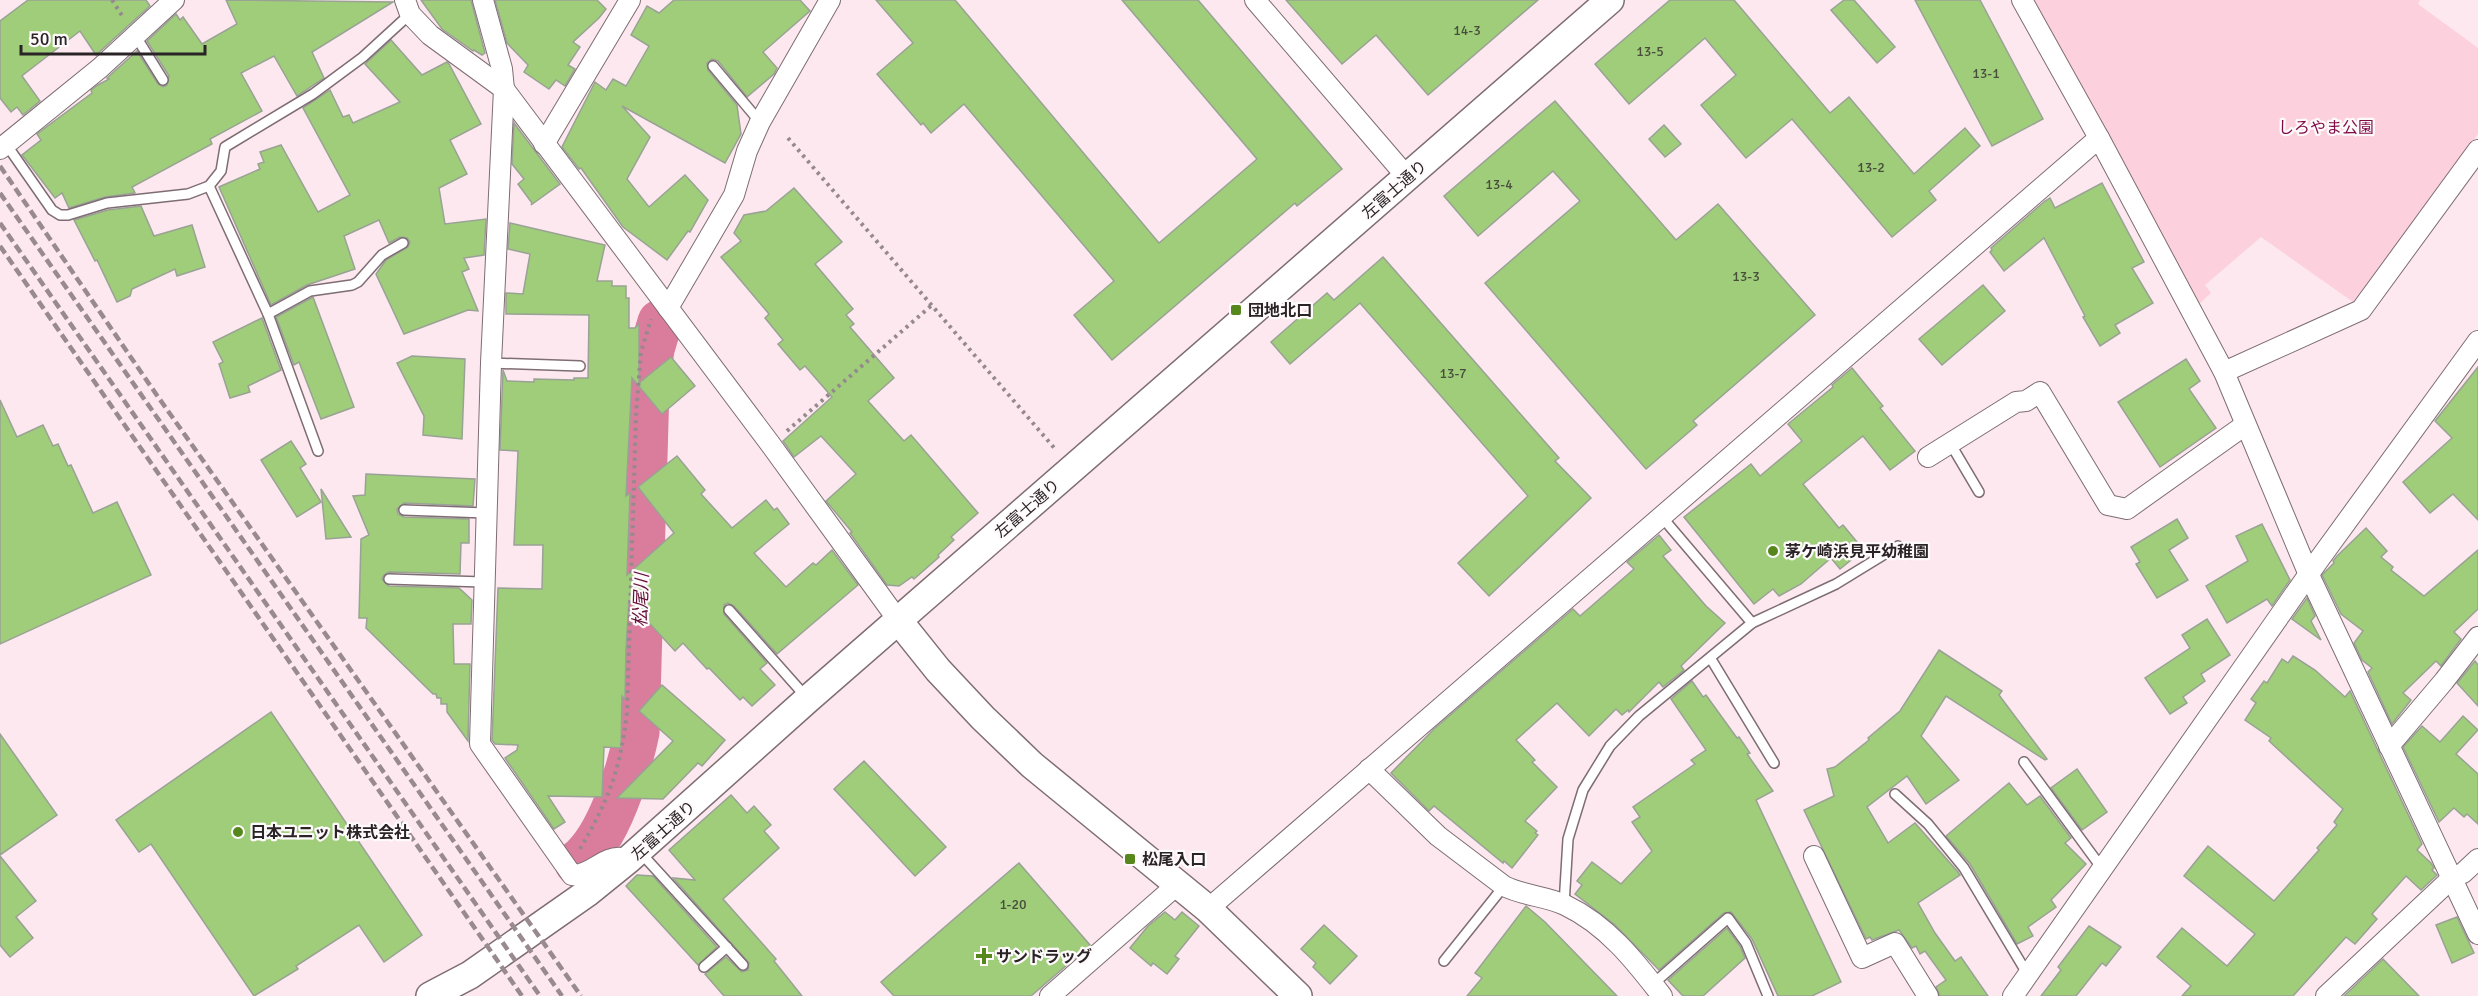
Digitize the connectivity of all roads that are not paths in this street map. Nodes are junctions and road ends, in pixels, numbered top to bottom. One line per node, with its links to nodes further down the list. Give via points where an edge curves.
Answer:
1 (174, 0): 9 (street)
2 (483, 0): 12 (street)
3 (830, 0): 13 (street)
4 (1255, 0): 18 (street)
5 (1610, 0): 18 (street, 左富士通り)
6 (2022, 0): 14 (street)
7 (625, 2): 15 (street)
8 (407, 7): 12 (street, via 430,35); 19 (lane, via 363,57 313,94 225,147 221,171)
9 (135, 35): 11 (lane); 16 (street)
10 (713, 66): 13 (lane)
11 (163, 80)
12 (504, 89): 15 (street); 24 (street)
13 (760, 122): 21 (street, via 734,195)
14 (2099, 138): 26 (street); 34 (street)
15 (543, 144): 21 (street)
16 (3, 146): 19 (lane, via 60,215 107,202 188,194)
17 (2478, 150): 26 (street, via 2361,310)
18 (1407, 177): 40 (street, 左富士通り)
19 (208, 186): 22 (lane)
20 (403, 243): 22 (lane, via 382,255 358,282 310,291)
21 (665, 303): 40 (street)
22 (268, 314): 29 (lane)
23 (2478, 341): 36 (street)
24 (491, 363): 25 (lane); 33 (street)
25 (580, 366)
26 (2224, 372): 27 (street)
27 (2245, 425): 28 (street, via 2127,509 2108,505 2040,392 2016,402); 36 (street)
28 (1950, 443): 30 (street); 31 (lane)
29 (318, 451)
30 (1928, 457)
31 (1979, 492)
32 (404, 510): 33 (lane)
33 (486, 513): 38 (street)
34 (1661, 516): 41 (lane); 48 (street)
35 (1898, 546): 41 (lane, via 1836,584)
36 (2309, 575): 45 (street); 53 (street)
37 (388, 579): 38 (lane)
38 (483, 582): 50 (street, via 480,744 572,875 580,876 615,857)
39 (729, 610): 44 (lane)
40 (898, 620): 44 (street, 左富士通り); 55 (street, via 968,702 1032,765)
41 (1752, 623): 43 (lane)
42 (2478, 637): 45 (street)
43 (1711, 659): 47 (lane); 57 (lane, via 1610,746 1583,790 1568,839)
44 (808, 699): 50 (street, 左富士通り)
45 (2389, 746): 54 (street)
46 (2024, 762): 53 (lane)
47 (1774, 763)
48 (1369, 769): 56 (street, via 1438,836); 58 (street)
49 (1895, 794): 64 (lane, via 1928,824 1964,868)
50 (634, 855): 60 (lane); 67 (street, 左富士通り, via 470,975)
51 (1814, 856): 71 (street, via 1863,958 1896,943)
52 (2478, 859): 54 (street)
53 (2102, 867): 64 (street)
54 (2452, 879): 59 (street); 72 (street)
55 (1178, 884): 58 (street); 68 (street)
56 (1504, 885): 57 (street); 61 (lane)
57 (1564, 905): 65 (street, via 1595,924 1629,953)
58 (1208, 909): 69 (street)
59 (2478, 934)
60 (727, 947): 62 (lane); 63 (lane)
61 (1444, 962)
62 (743, 965)
63 (705, 967)
64 (2028, 975): 66 (street)
65 (1657, 990): 70 (lane, via 1728,918 1746,943)
66 (2017, 995)
67 (430, 996)
68 (1050, 996)
69 (1298, 996)
70 (1768, 996)
71 (1928, 996)
72 (2326, 996)

